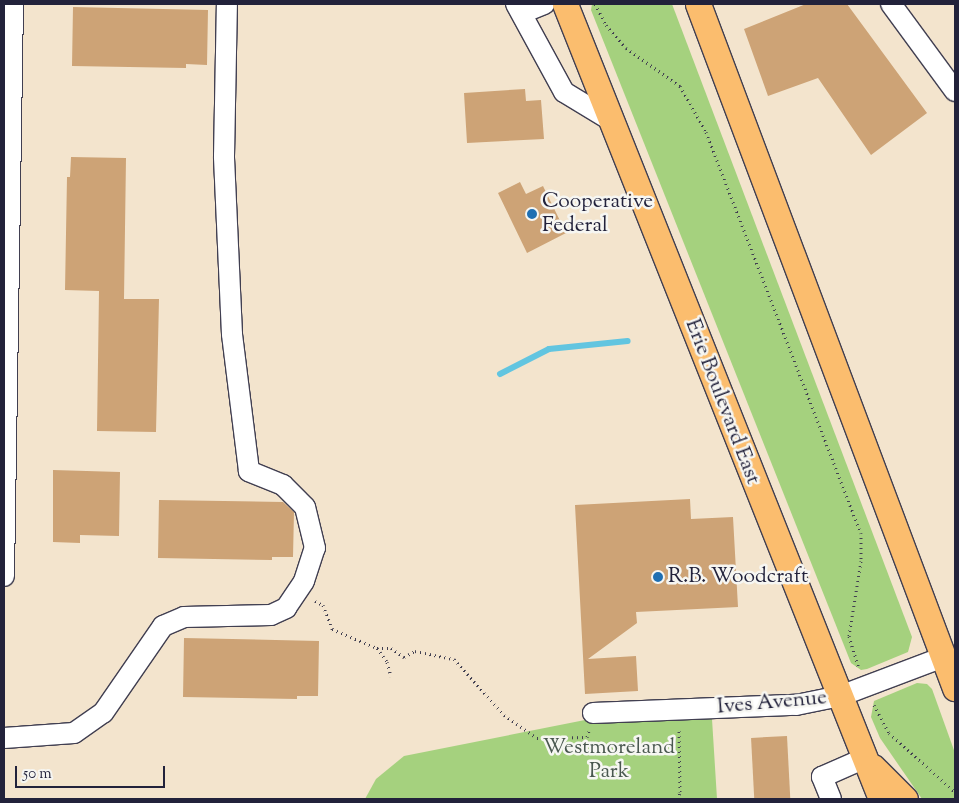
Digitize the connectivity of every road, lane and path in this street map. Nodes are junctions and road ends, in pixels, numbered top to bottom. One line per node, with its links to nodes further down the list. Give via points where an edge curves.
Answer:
1 (13, 4): 11 (street)
2 (227, 4): 13 (street, via 224,156 232,334 248,471 283,485 305,507 315,548)
3 (544, 4): 8 (street)
4 (565, 4): 10 (main road, Erie Boulevard East)
5 (595, 4): 16 (path, via 606,25 626,48 680,86 706,132 861,533 861,561 849,636)
6 (698, 4): 15 (main road)
7 (891, 4): 9 (street)
8 (519, 8): 10 (street, via 564,92)
9 (955, 91)
10 (610, 120): 19 (main road, Erie Boulevard East)
11 (5, 442): 12 (street)
12 (4, 576)
13 (296, 592): 14 (path, via 323,605 332,629); 23 (street, via 286,608 271,615 184,617 163,626 103,713 74,733)
14 (377, 648): 17 (path, via 387,662); 22 (path, via 391,648 404,657 415,651 454,659 504,715 537,738 587,737)
15 (943, 657): 18 (main road); 19 (street, Ives Avenue)
16 (860, 671)
17 (390, 676)
18 (955, 688)
19 (840, 696): 21 (street, Ives Avenue, via 796,705); 24 (main road, Erie Boulevard East)
20 (872, 701): 25 (path, via 889,733)
21 (681, 710): 22 (street, Ives Avenue); 26 (path, via 677,745 680,792)
22 (593, 714)
23 (4, 738)
24 (865, 758): 27 (street, via 822,777); 28 (main road, Erie Boulevard East); 29 (main road)
25 (955, 792)
26 (677, 799)
27 (831, 799)
28 (881, 799)
29 (905, 799)

